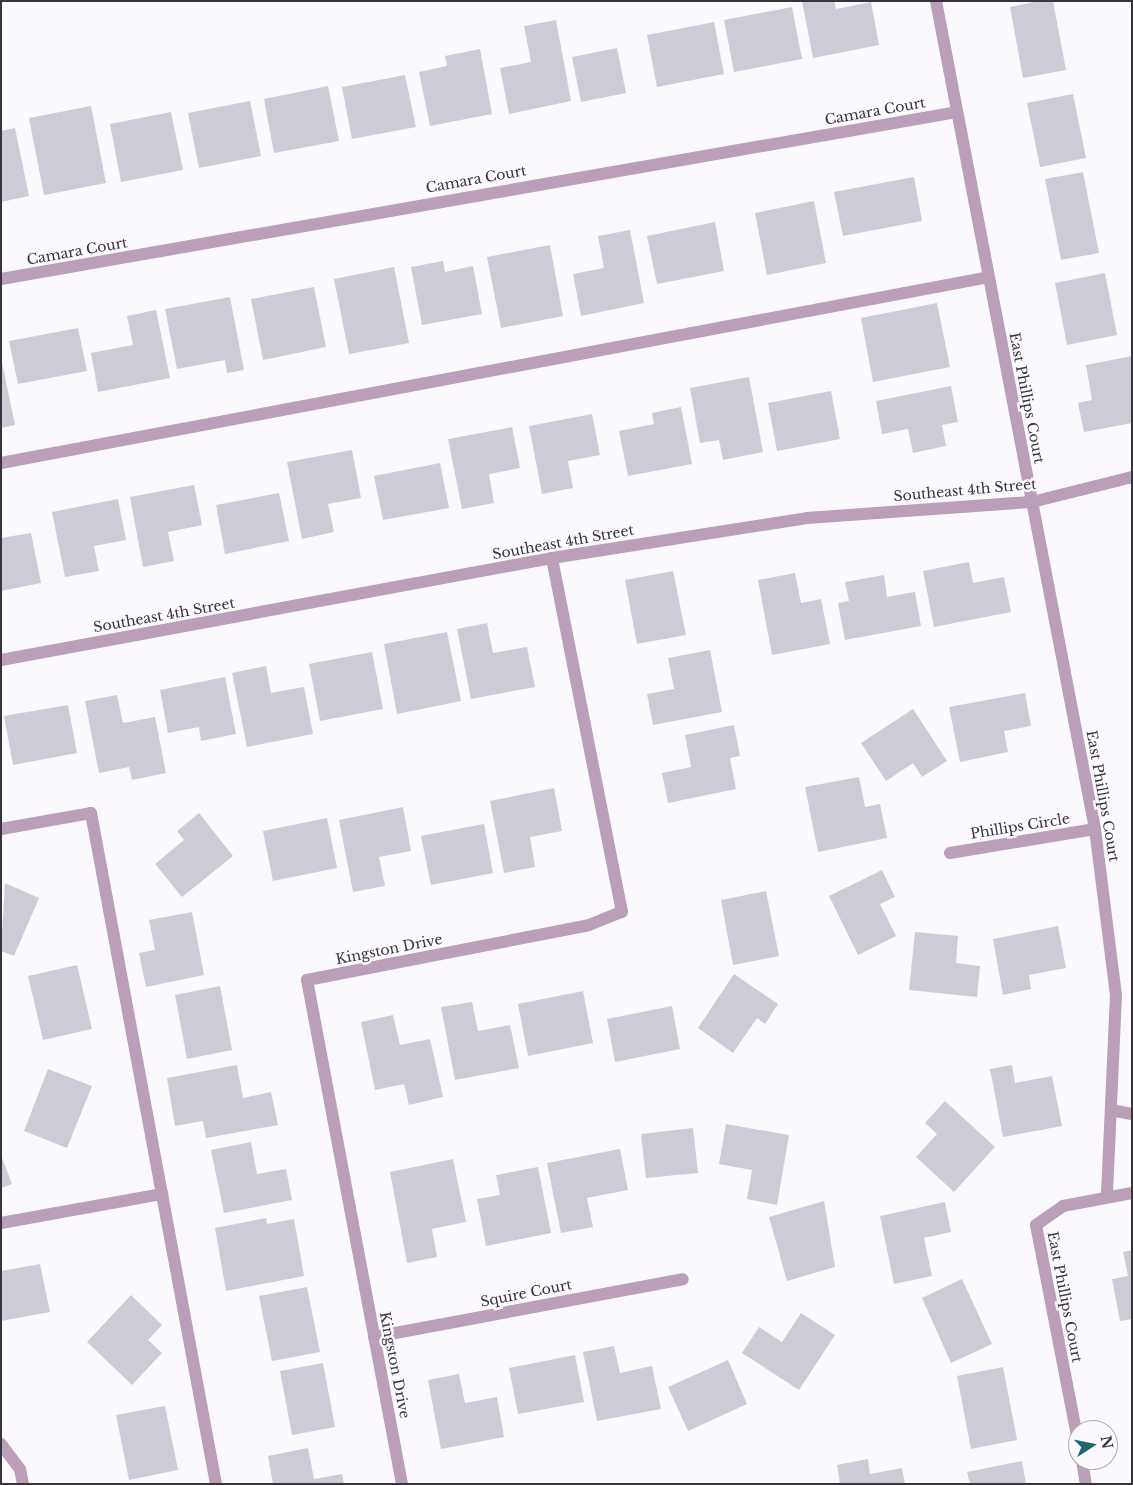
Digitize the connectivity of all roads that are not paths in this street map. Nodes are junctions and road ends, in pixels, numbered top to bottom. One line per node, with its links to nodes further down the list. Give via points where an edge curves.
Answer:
1 (936, 1): 2 (street, East Phillips Court)
2 (957, 112): 3 (street, East Phillips Court); 4 (street, Camara Court)
3 (989, 277): 5 (street); 7 (street, East Phillips Court)
4 (1, 279)
5 (1, 463)
6 (1132, 477): 7 (street, Southeast 4th Street)
7 (1032, 502): 8 (street, Southeast 4th Street, via 807,518); 11 (street, East Phillips Court)
8 (552, 558): 9 (street, Southeast 4th Street); 20 (street, Kingston Drive, via 622,912 589,925 307,980)
9 (1, 660)
10 (1, 829): 16 (street, via 92,813)
11 (1095, 829): 12 (street, Phillips Circle); 13 (street, East Phillips Court, via 1116,995)
12 (950, 853)
13 (1111, 1110): 14 (street); 17 (street, East Phillips Court)
14 (1132, 1114)
15 (1132, 1193): 17 (street)
16 (162, 1194): 18 (street); 25 (street)
17 (1107, 1197): 21 (street, East Phillips Court, via 1063,1206 1036,1225)
18 (1, 1223)
19 (683, 1279): 20 (street, Squire Court)
20 (374, 1336): 26 (street, Kingston Drive)
21 (1074, 1420)
22 (1, 1444): 24 (street, via 20,1469)
23 (1084, 1470): 27 (street)
24 (23, 1484)
25 (216, 1484)
26 (402, 1484)
27 (1086, 1484)

